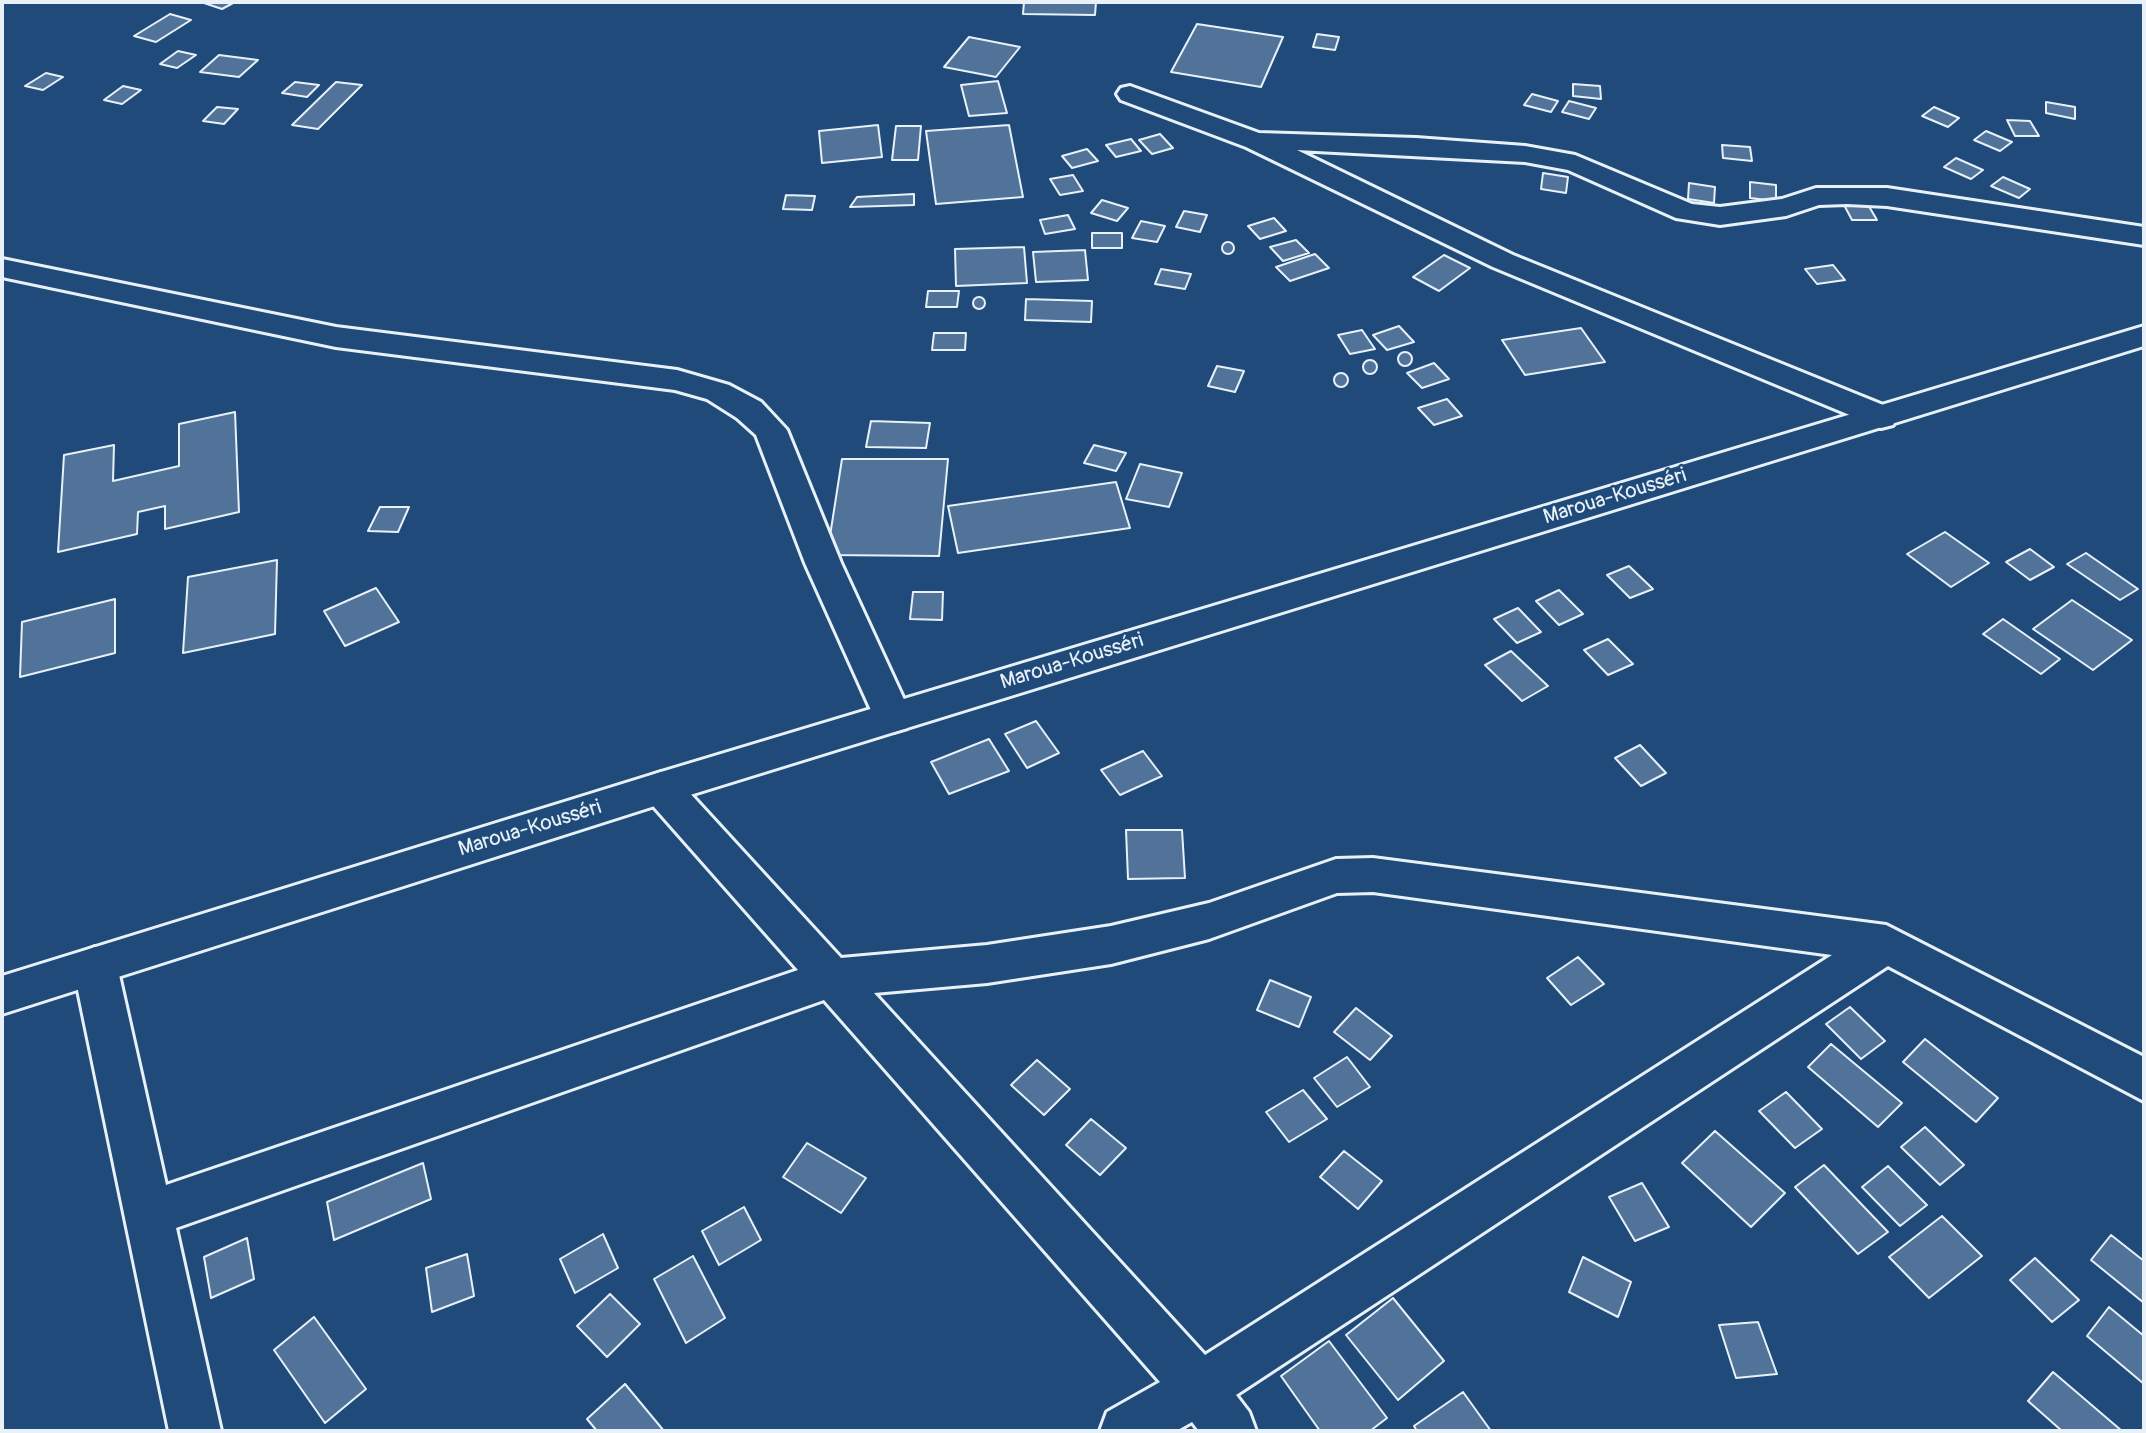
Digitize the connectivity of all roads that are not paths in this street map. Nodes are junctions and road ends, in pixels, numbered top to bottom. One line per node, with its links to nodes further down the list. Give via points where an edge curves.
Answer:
1 (1130, 94): 2 (main road)
2 (1256, 141): 3 (main road, via 1525,154 1575,163 1686,212 1720,216 1847,195); 6 (main road, via 1503,261)
3 (2144, 236)
4 (2, 268): 7 (main road, via 336,337 677,380 718,392 771,430 823,563)
5 (2144, 336): 6 (main road, Maroua-Kousséri)
6 (1881, 416): 7 (main road, Maroua-Kousséri)
7 (893, 717): 8 (main road, Maroua-Kousséri)
8 (662, 788): 10 (main road, Maroua-Kousséri); 11 (main road)
9 (1886, 944): 11 (main road, via 1373,875 1336,876 1209,921 1111,945 987,964); 13 (main road); 15 (main road)
10 (95, 966): 12 (main road, Maroua-Kousséri); 14 (main road)
11 (832, 978): 14 (main road); 15 (main road)
12 (2, 995)
13 (2144, 1080)
14 (148, 1214): 16 (main road)
15 (1200, 1388): 17 (main road); 18 (main road)
16 (195, 1431)
17 (1126, 1431)
18 (1230, 1431)

